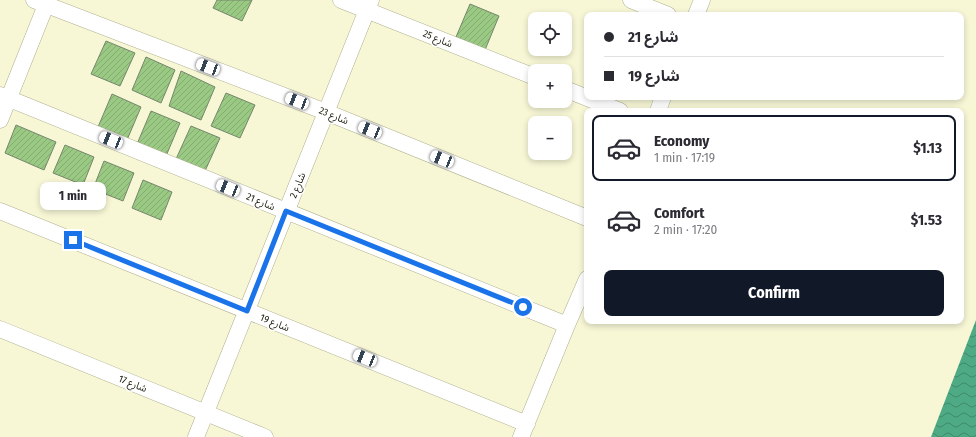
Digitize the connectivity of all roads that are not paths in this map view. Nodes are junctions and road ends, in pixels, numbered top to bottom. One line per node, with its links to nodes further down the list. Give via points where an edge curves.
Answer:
1 (341, 0): 5 (street, شارع 25)
2 (631, 0): 4 (street)
3 (43, 2): 9 (street); 13 (street, شارع 23)
4 (651, 4): 6 (street)
5 (369, 5): 7 (street, شارع 25); 13 (street, شارع 2)
6 (663, 12)
7 (528, 74)
8 (572, 92): 10 (street)
9 (4, 97): 14 (street); 16 (street, شارع 21)
10 (584, 97)
11 (592, 100): 12 (street)
12 (612, 108)
13 (326, 112): 16 (street, شارع 2); 17 (street, شارع 23)
14 (0, 120)
15 (0, 211): 19 (street, شارع 19)
16 (286, 211): 19 (street, شارع 2); 20 (street, شارع 21)
17 (584, 217)
18 (584, 285): 20 (street)
19 (247, 311): 22 (street, شارع 2); 23 (street, شارع 19)
20 (567, 325): 23 (street)
21 (0, 329): 22 (street, شارع 17)
22 (206, 413): 24 (street, شارع 2); 25 (street, شارع 17)
23 (524, 430)
24 (196, 437)
25 (265, 437)

